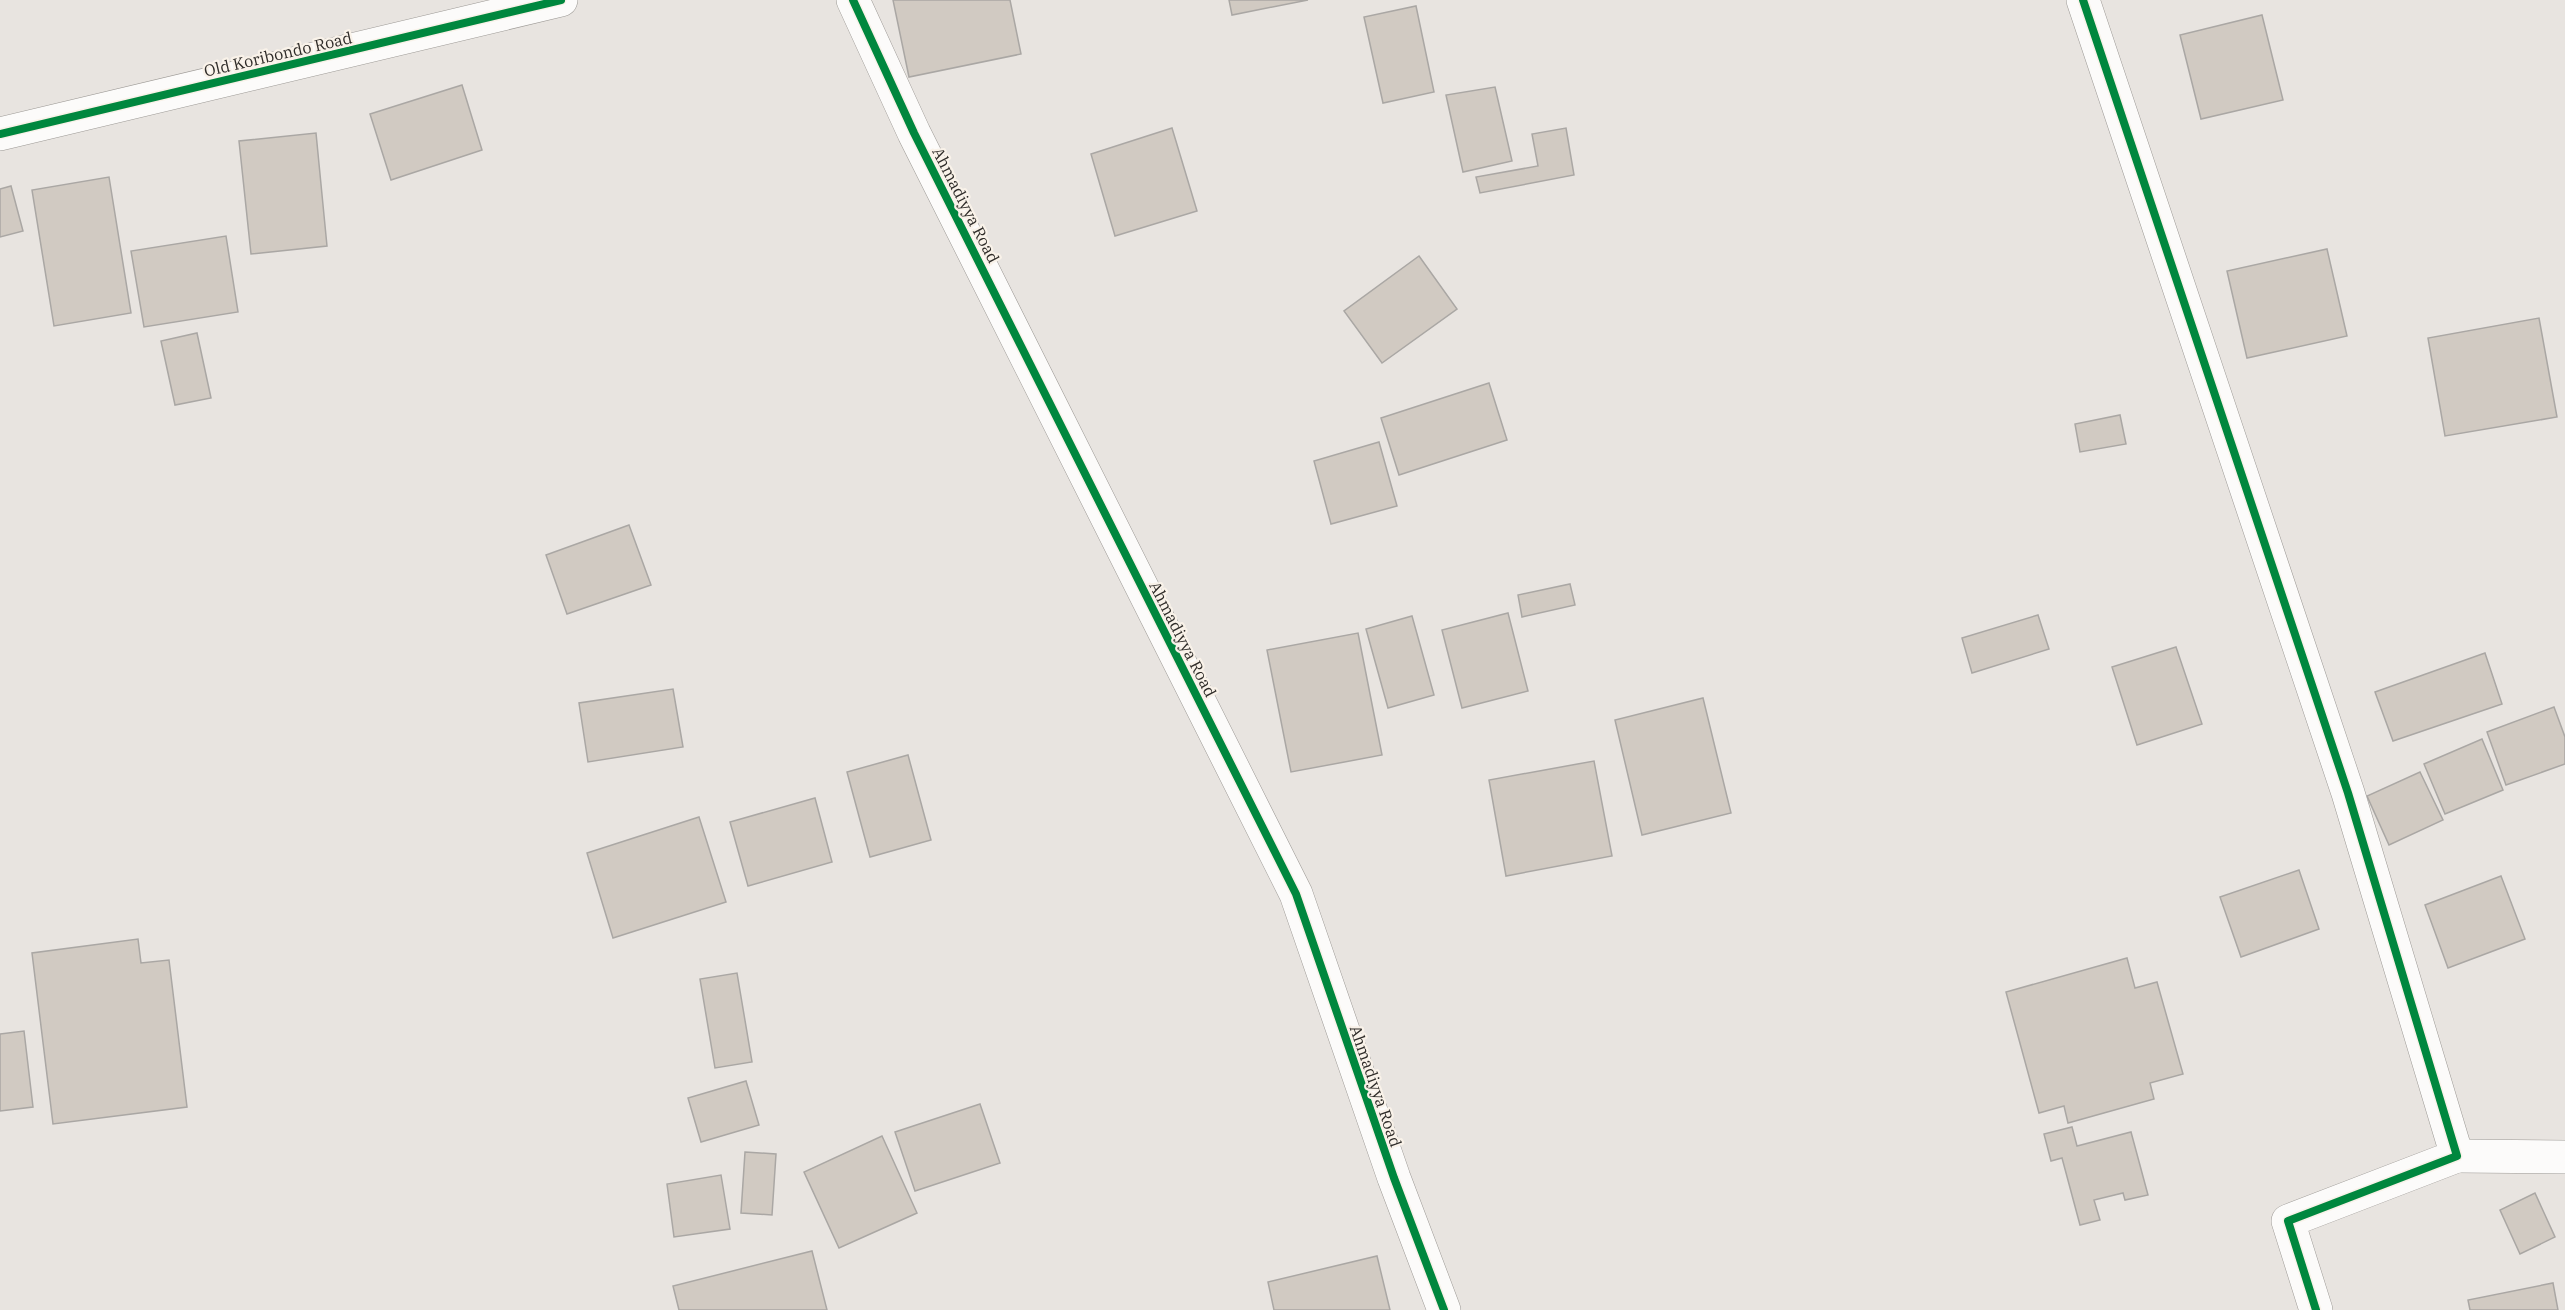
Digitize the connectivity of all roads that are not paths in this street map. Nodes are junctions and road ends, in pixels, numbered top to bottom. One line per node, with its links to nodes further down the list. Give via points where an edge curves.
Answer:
1 (561, 0): 4 (street, Old Koribondo Road)
2 (853, 0): 7 (street, Ahmadiyya Road, via 914,133 1296,894)
3 (2084, 0): 5 (street, via 2348,793)
4 (0, 134)
5 (2457, 1156): 6 (street); 8 (street, via 2288,1221)
6 (2565, 1157)
7 (1444, 1310)
8 (2316, 1310)

